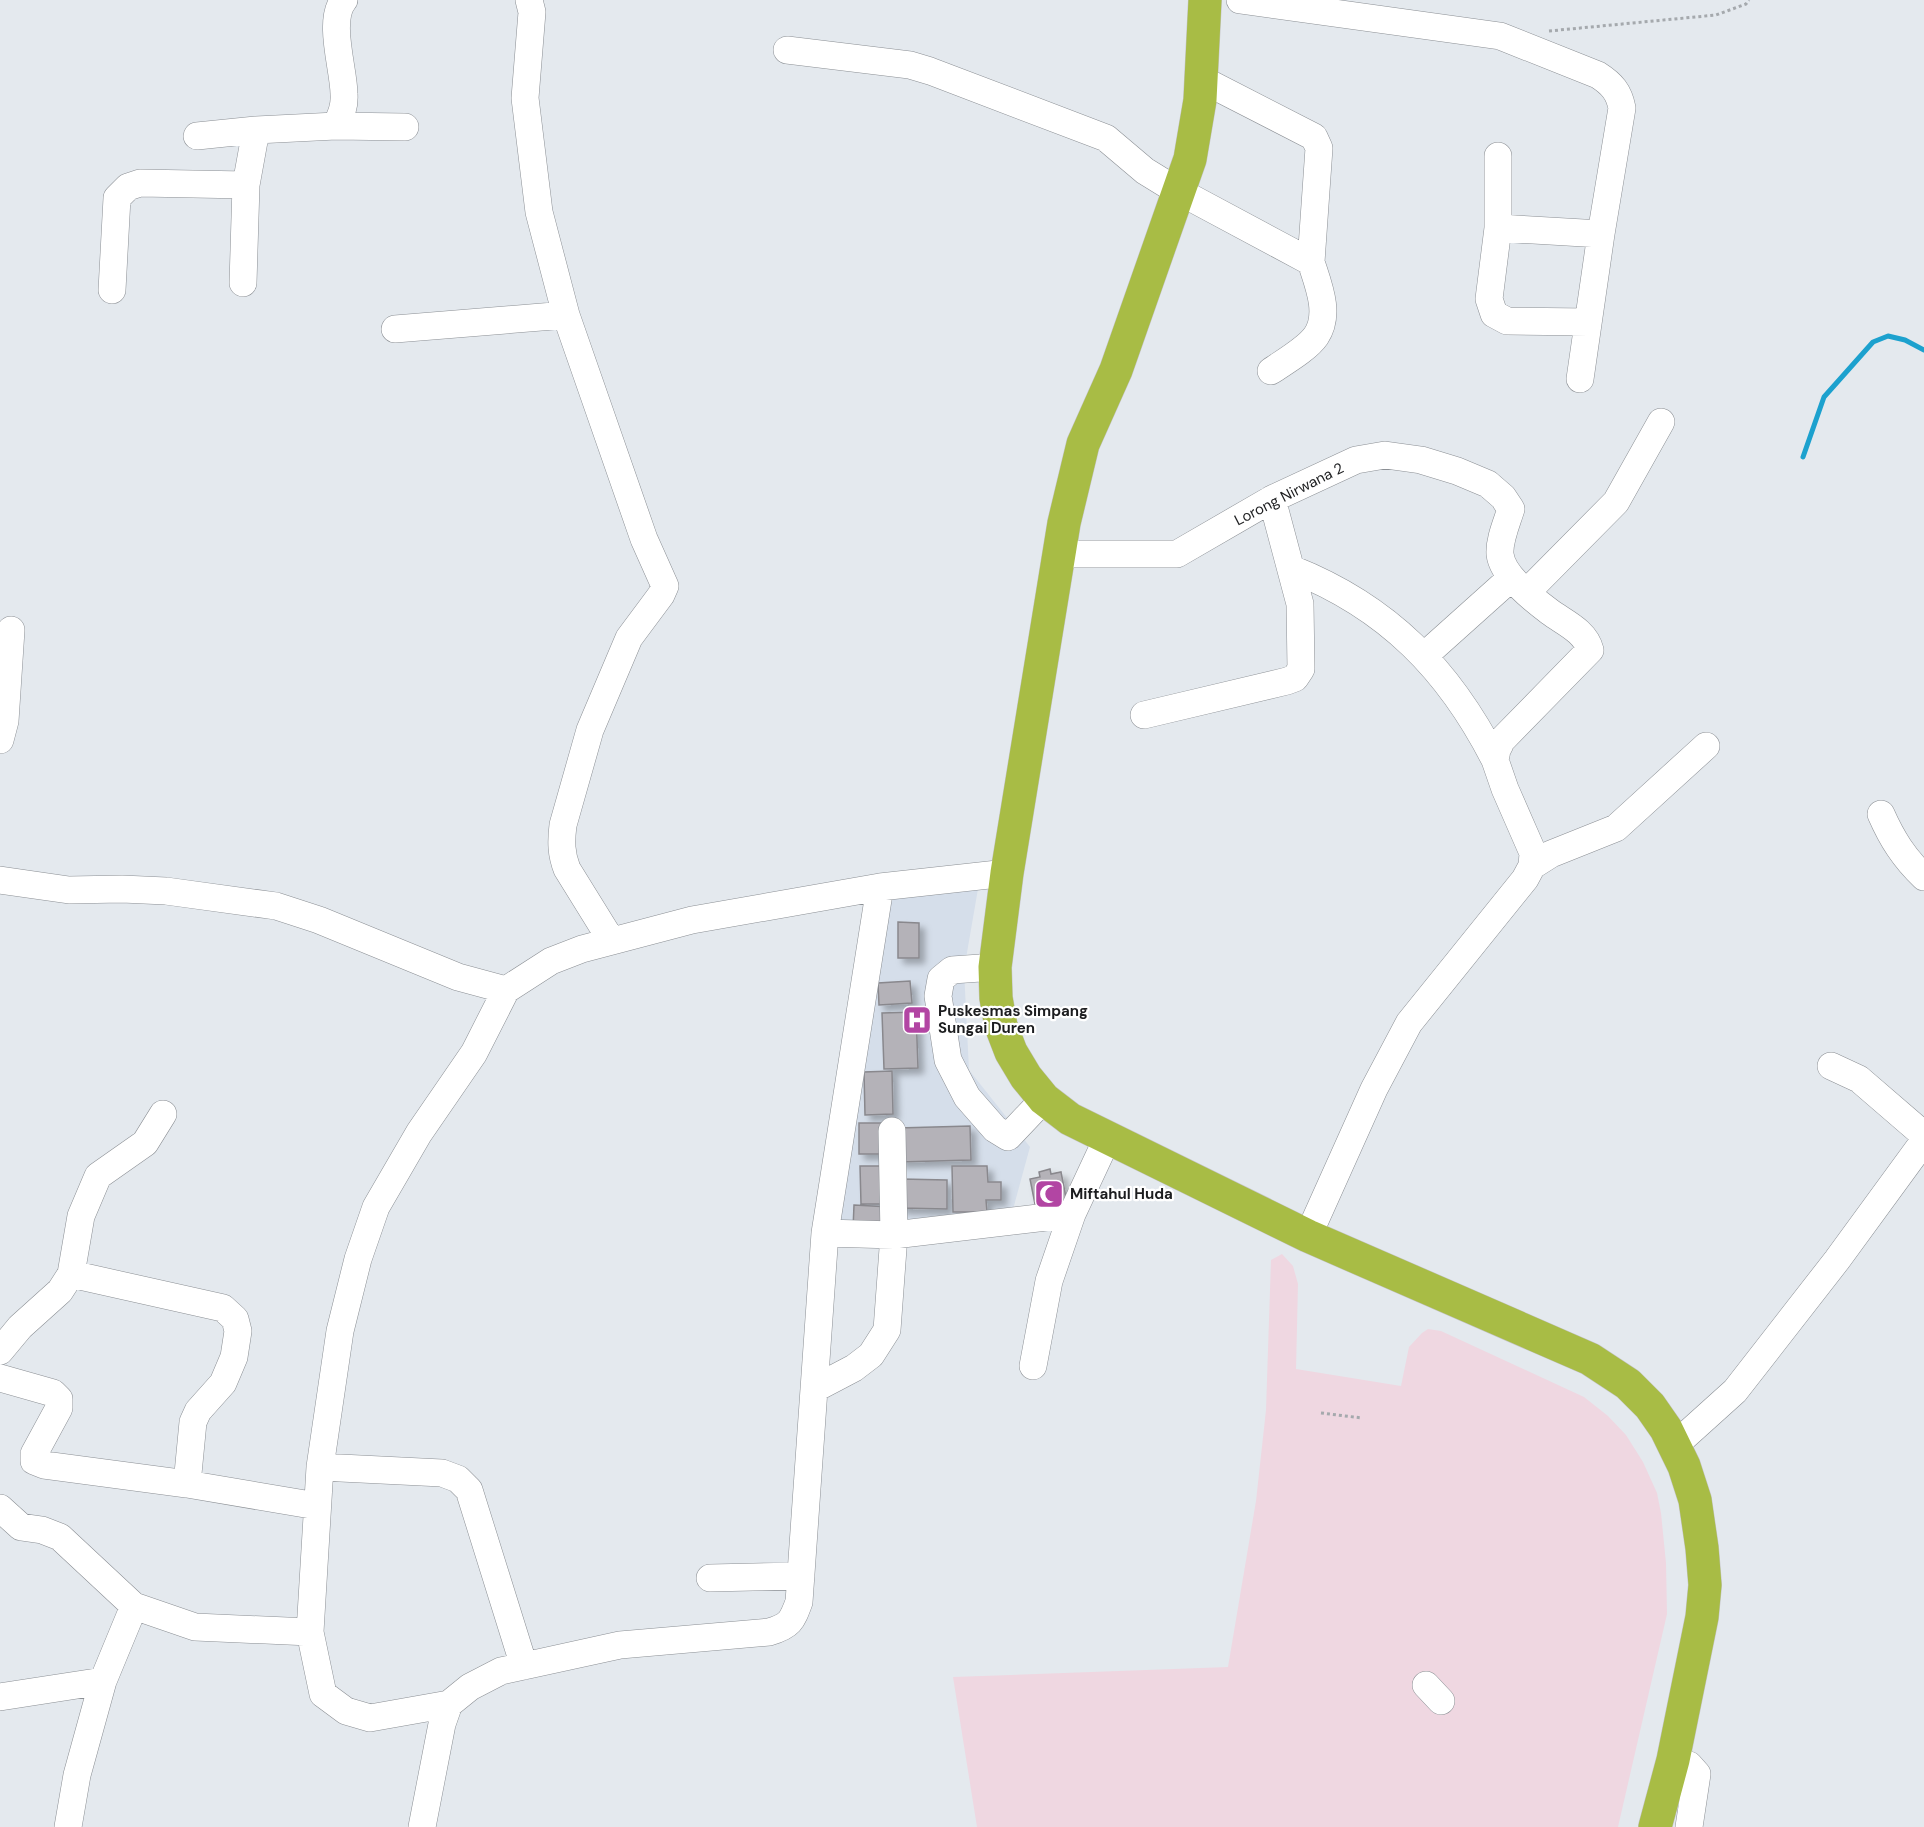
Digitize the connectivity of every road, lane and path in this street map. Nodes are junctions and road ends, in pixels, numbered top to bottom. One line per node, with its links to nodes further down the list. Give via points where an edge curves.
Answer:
1 (344, 0): 9 (street, via 338,9 337,43 345,93)
2 (529, 0): 21 (street, via 525,98 529,141 539,212)
3 (1205, 0): 8 (highway)
4 (1240, 0): 17 (street, via 1500,36 1598,75 1620,96 1622,108)
5 (1749, 0): 6 (path, via 1716,15)
6 (1547, 31)
7 (787, 50): 15 (street, via 910,65 930,71 1106,138 1145,171)
8 (1201, 79): 15 (highway, via 1196,130); 18 (street, via 1314,137 1319,148)
9 (336, 126): 10 (street); 11 (street)
10 (405, 127)
11 (256, 130): 12 (street); 14 (street)
12 (197, 136)
13 (1498, 156): 16 (street)
14 (246, 185): 19 (street); 20 (street, via 140,183 128,188 117,198)
15 (1179, 191): 18 (street); 28 (highway, via 1116,369 1083,444)
16 (1498, 228): 17 (street); 22 (street, via 1490,299 1494,314 1507,321)
17 (1601, 234): 22 (street)
18 (1311, 262): 24 (street, via 1324,315 1317,336)
19 (243, 283)
20 (112, 290)
21 (566, 315): 23 (street); 43 (street, via 644,540 665,586 629,638 590,730 563,825 561,841 567,869)
22 (1588, 322): 25 (street)
23 (395, 329)
24 (1271, 371)
25 (1580, 379)
26 (1661, 422): 30 (street, via 1616,502)
27 (1272, 499): 28 (street, Lorong Nirwana 2, via 1177,554); 29 (street); 30 (street, Lorong Nirwana 2, via 1356,460 1384,455 1421,460 1488,484 1503,497 1511,509 1500,552 1502,565)
28 (1058, 554): 39 (highway)
29 (1292, 569): 32 (street, via 1326,582 1371,610); 33 (street, via 1300,604 1301,669 1295,678)
30 (1519, 585): 32 (street); 36 (street, via 1576,630 1590,650 1502,740)
31 (11, 630): 34 (street, via 5,722)
32 (1424, 656): 36 (street, via 1477,724)
33 (1144, 715)
34 (0, 740)
35 (1706, 746): 38 (street, via 1616,828 1551,854)
36 (1496, 760): 38 (street, via 1533,853)
37 (1881, 814): 40 (street, via 1907,861)
38 (1532, 866): 56 (street, via 1409,1023 1374,1089)
39 (1007, 873): 42 (street); 44 (highway)
40 (1924, 877)
41 (0, 880): 45 (street, via 69,890 166,891 276,906 458,977)
42 (880, 887): 43 (street, via 692,920); 54 (street)
43 (611, 940): 45 (street, via 551,961)
44 (995, 967): 47 (highway, via 1000,1026 1026,1077); 47 (street, via 952,970 941,979 938,996 948,1060 967,1097 1008,1137)
45 (506, 990): 65 (street, via 474,1053 419,1133 376,1207 340,1331)
46 (1831, 1066): 50 (street, via 1859,1079)
47 (1044, 1099): 51 (highway)
48 (164, 1114): 57 (street, via 145,1143 98,1176 81,1216)
49 (892, 1131): 55 (street)
50 (1924, 1135)
51 (1107, 1139): 53 (street); 56 (highway)
52 (1924, 1141): 64 (street, via 1735,1391)
53 (1072, 1214): 55 (street); 59 (street, via 1049,1281)
54 (825, 1233): 55 (street); 61 (street)
55 (894, 1235): 61 (street, via 887,1330 871,1355)
56 (1308, 1236): 64 (highway, via 1590,1359 1628,1384 1661,1421)
57 (71, 1274): 58 (street, via 60,1291); 66 (street, via 223,1308 235,1319 238,1331 234,1357 223,1383 193,1422)
58 (0, 1351)
59 (1033, 1366)
60 (0, 1378): 66 (street, via 53,1393 58,1399 59,1408 34,1461)
61 (813, 1389): 69 (street)
62 (1322, 1413): 63 (path)
63 (1362, 1418)
64 (1674, 1446): 77 (highway, via 1695,1500 1705,1585)
65 (320, 1467): 67 (street); 73 (street, via 442,1473 458,1479 469,1490)
66 (187, 1484): 67 (street)
67 (317, 1506): 72 (street)
68 (0, 1508): 71 (street, via 21,1527 60,1537)
69 (801, 1576): 70 (street); 73 (street, via 799,1602 784,1628 620,1645)
70 (710, 1578)
71 (134, 1606): 72 (street, via 195,1626); 74 (street)
72 (310, 1632): 76 (street, via 323,1694 346,1711 370,1718)
73 (524, 1666): 76 (street, via 501,1671)
74 (103, 1681): 75 (street); 78 (street, via 77,1774)
75 (0, 1697)
76 (449, 1704): 79 (street)
77 (1673, 1760): 80 (highway); 81 (street, via 1689,1765 1697,1774)
78 (68, 1827)
79 (422, 1827)
80 (1655, 1827)
81 (1689, 1827)

